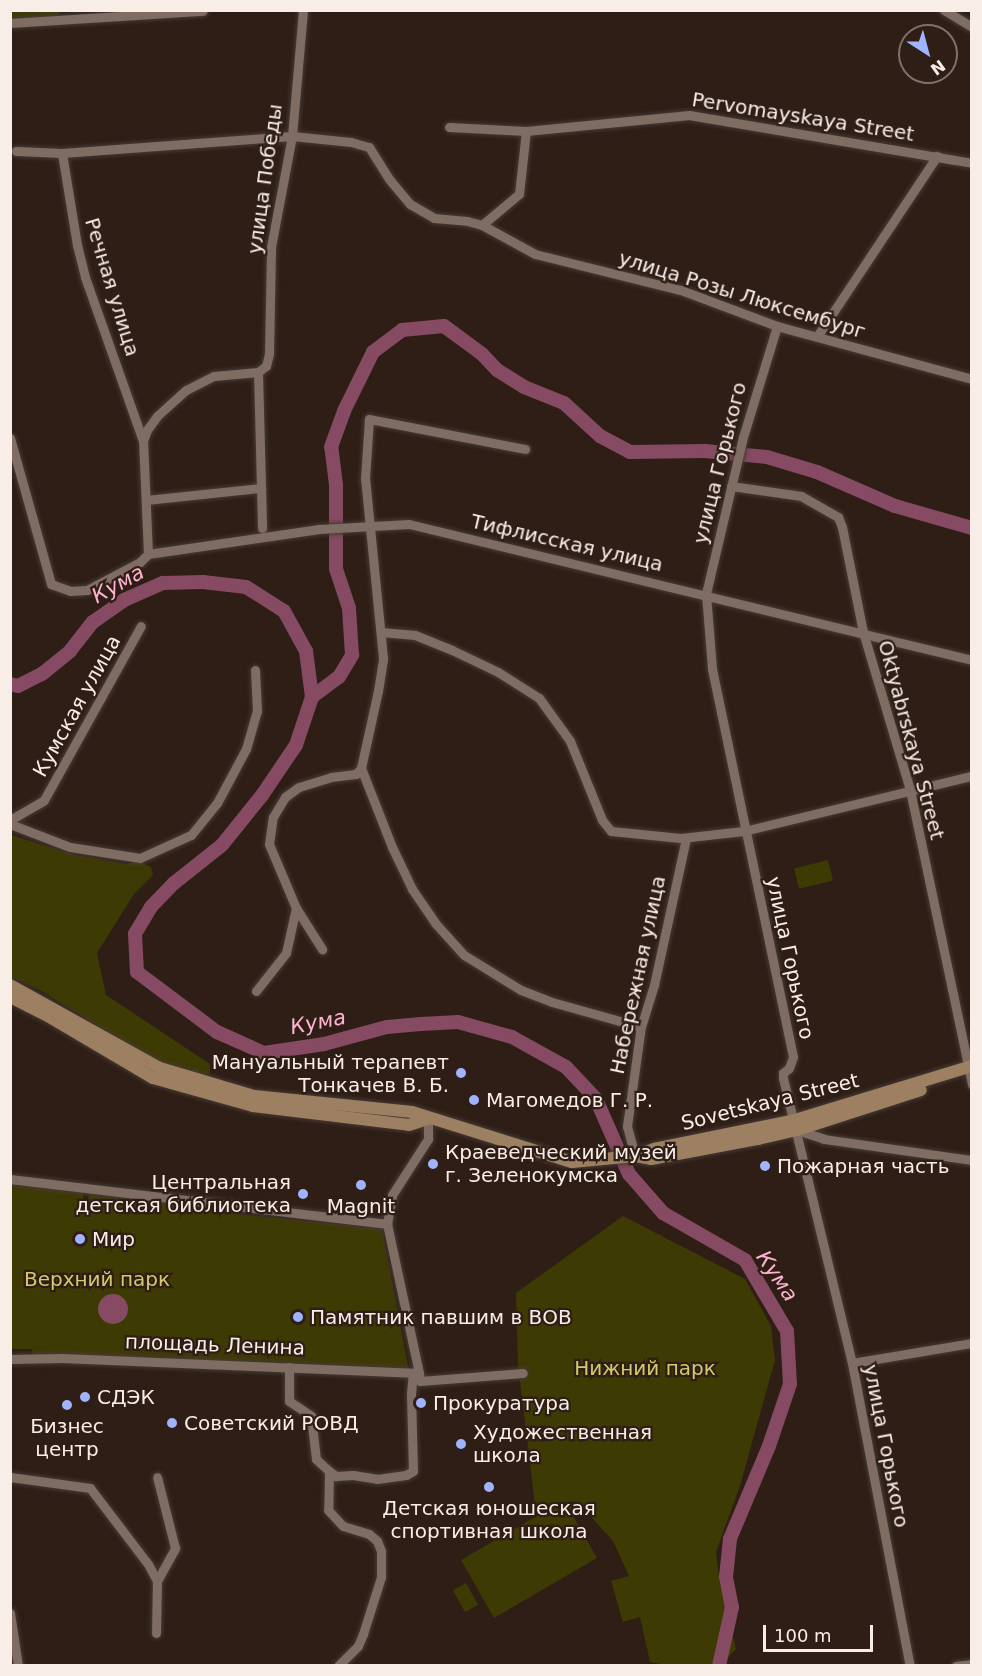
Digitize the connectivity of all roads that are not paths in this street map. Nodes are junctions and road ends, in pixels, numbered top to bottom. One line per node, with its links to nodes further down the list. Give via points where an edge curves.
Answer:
1 (303, 10): 9 (street, улица Победы)
2 (944, 10): 6 (street)
3 (203, 11): 4 (street)
4 (63, 15): 5 (street)
5 (10, 23)
6 (972, 27)
7 (449, 127): 8 (street, Pervomayskaya Street)
8 (526, 131): 12 (street, Pervomayskaya Street, via 689,115); 14 (street, via 519,194)
9 (292, 136): 11 (street); 14 (street, улица Розы Люксембург, via 369,147 410,204 434,219); 17 (street, улица Победы, via 271,247 269,356 266,366)
10 (16, 151): 11 (street)
11 (62, 153): 20 (street, Речная улица, via 85,277)
12 (938, 156): 13 (street, Pervomayskaya Street); 16 (street)
13 (972, 163)
14 (482, 225): 15 (street, улица Розы Люксембург, via 535,254 681,291)
15 (777, 326): 16 (street, улица Розы Люксембург); 22 (street, улица Горького)
16 (818, 335): 18 (street, улица Розы Люксембург, via 866,352)
17 (258, 372): 20 (street, via 214,376 186,390 157,416); 23 (street, улица Победы)
18 (972, 379)
19 (10, 438): 27 (street, via 51,584 70,591 87,590)
20 (143, 441): 24 (street, Речная улица)
21 (525, 448): 25 (street, via 369,419 365,479)
22 (731, 486): 28 (street, улица Горького); 31 (street, Oktyabrskaya Street, via 801,496 838,517)
23 (261, 488): 24 (street); 26 (street, улица Победы)
24 (146, 500): 27 (street, Речная улица)
25 (370, 526): 27 (street, Тифлисская улица, via 319,529); 28 (street, Тифлисская улица, via 409,524); 30 (street)
26 (262, 528)
27 (148, 554)
28 (706, 594): 31 (street, Тифлисская улица); 38 (street, улица Горького, via 712,669)
29 (141, 626): 37 (street, Кумская улица, via 44,800)
30 (381, 632): 34 (street, via 383,658); 39 (street, via 415,635 452,650 539,698 570,741 602,820 611,831)
31 (863, 632): 32 (street, Тифлисская улица); 36 (street, Oktyabrskaya Street)
32 (972, 660)
33 (255, 670): 37 (street, Кумская улица, via 257,711 246,749 217,803 191,835 140,858 70,847)
34 (361, 768): 40 (street, via 356,774 299,787 285,797 273,817 269,844); 45 (street, via 412,889 464,955 521,990)
35 (972, 776): 36 (street)
36 (910, 790): 38 (street); 46 (street, Oktyabrskaya Street)
37 (10, 822)
38 (744, 831): 39 (street); 48 (street, улица Горького, via 793,1057 783,1073)
39 (686, 838): 45 (street, Набережная улица)
40 (296, 908): 41 (street); 43 (street, via 286,953)
41 (322, 949)
42 (10, 985): 47 (street, via 160,1068 254,1096 412,1112)
43 (256, 991)
44 (10, 997): 47 (street, via 153,1078 253,1106 409,1125)
45 (641, 1027): 49 (street, Набережная улица, via 627,1126)
46 (970, 1074): 48 (street, Sovetskaya Street)
47 (428, 1119): 49 (street, via 572,1162); 52 (street, via 428,1139 392,1195)
48 (796, 1125): 49 (street, Sovetskaya Street, via 651,1159); 50 (street, via 824,1138); 55 (street, улица Горького)
49 (635, 1155)
50 (972, 1160)
51 (10, 1179): 52 (street)
52 (387, 1224): 57 (street)
53 (972, 1343): 55 (street)
54 (10, 1359): 56 (street, площадь Ленина)
55 (852, 1363): 68 (street, улица Горького)
56 (289, 1367): 57 (street, площадь Ленина); 59 (street, via 289,1401 310,1416 316,1459)
57 (416, 1373): 58 (street, площадь Ленина, via 420,1381); 59 (street, via 411,1394 413,1471 406,1476 377,1479 336,1476)
58 (523, 1373)
59 (329, 1471): 67 (street, via 328,1510 343,1526 369,1534 381,1551 381,1577 363,1634 358,1646)
60 (10, 1477): 62 (street, via 90,1488)
61 (157, 1477): 62 (street, via 175,1548)
62 (157, 1581): 64 (street)
63 (10, 1614): 66 (street)
64 (156, 1632)
65 (972, 1664): 69 (street)
66 (18, 1665)
67 (338, 1665)
68 (910, 1665)
69 (956, 1665)

